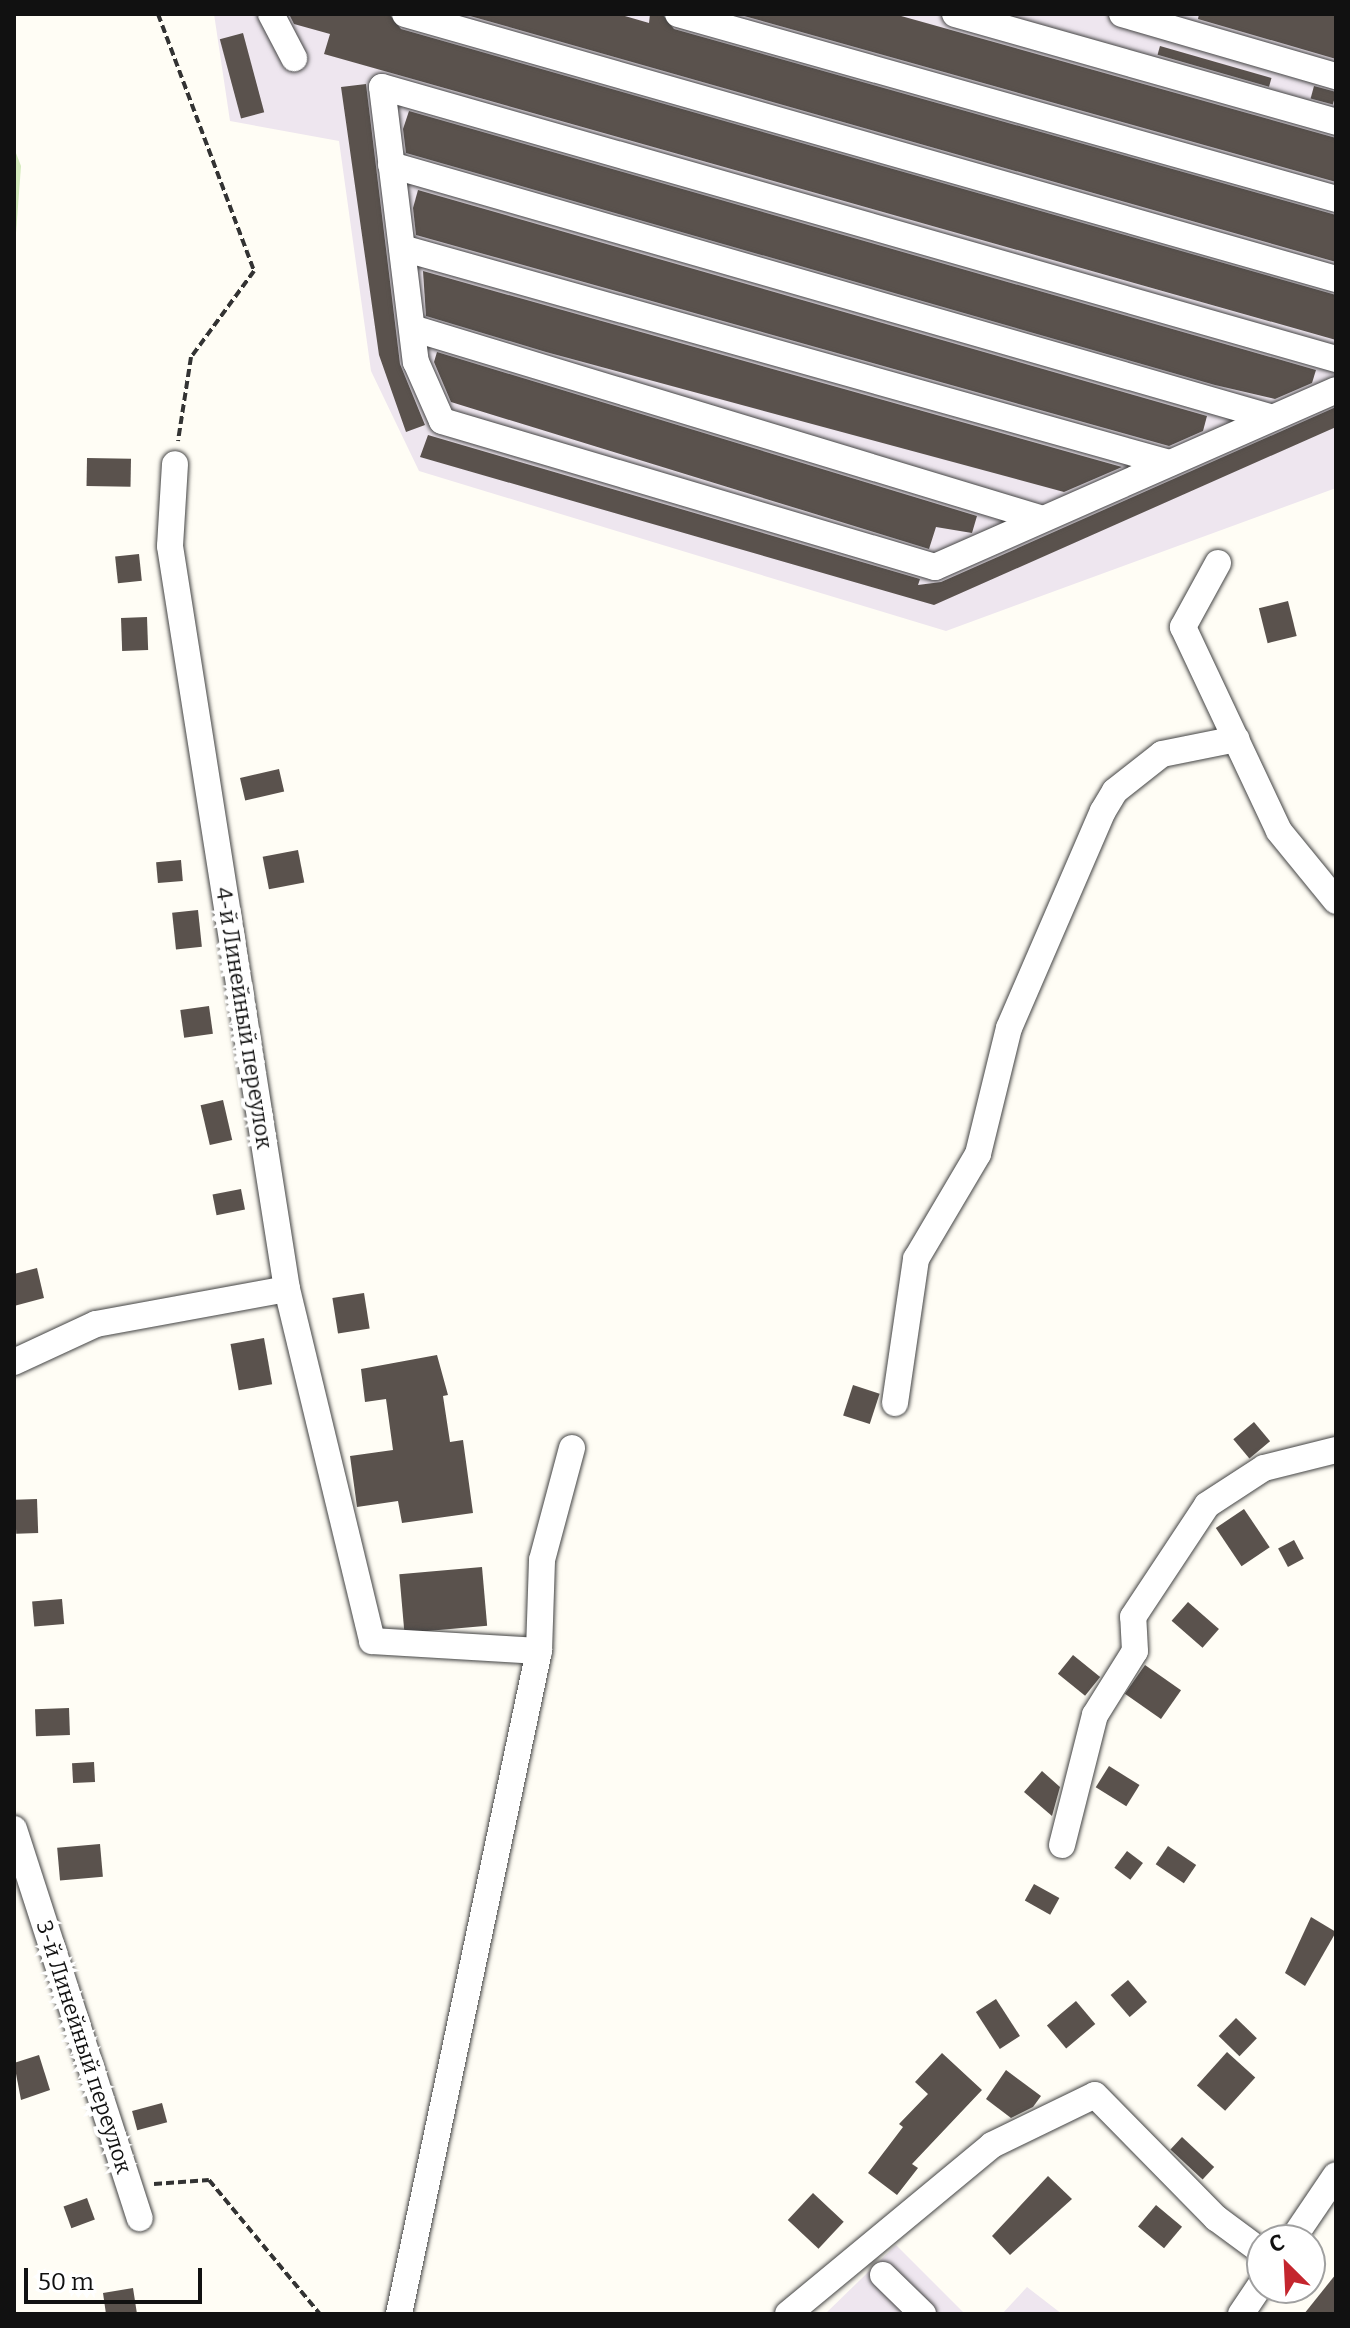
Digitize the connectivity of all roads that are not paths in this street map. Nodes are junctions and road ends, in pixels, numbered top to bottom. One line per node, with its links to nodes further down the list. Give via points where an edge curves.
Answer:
1 (271, 14): 6 (street)
2 (405, 14): 12 (street)
3 (678, 14): 10 (street)
4 (955, 14): 8 (street)
5 (1122, 14): 7 (street)
6 (294, 58)
7 (1336, 76)
8 (1336, 122)
9 (391, 165): 11 (street); 14 (street, via 382,87); 16 (street)
10 (1336, 199)
11 (402, 248): 13 (street); 17 (street)
12 (1336, 279)
13 (412, 328): 19 (street); 19 (street, via 416,362 442,421 935,567)
14 (1336, 359)
15 (1336, 390): 16 (street)
16 (1270, 417): 17 (street)
17 (1169, 463): 19 (street)
18 (175, 464): 23 (street, 4-й Линейный переулок, via 170,546)
19 (1043, 519)
20 (1218, 563): 21 (street, via 1183,627)
21 (1237, 739): 22 (street, via 1279,831); 25 (street, via 1162,754 1115,791 1103,811 1009,1028 978,1154 916,1259)
22 (1336, 901)
23 (287, 1289): 24 (street, via 96,1324); 28 (street, 4-й Линейный переулок, via 372,1641)
24 (14, 1362)
25 (895, 1403)
26 (572, 1448): 28 (street, via 542,1560)
27 (1336, 1450): 30 (street, via 1264,1468 1207,1505 1133,1617 1135,1651 1095,1715)
28 (539, 1651): 36 (street)
29 (14, 1829): 32 (street, 3-й Линейный переулок)
30 (1062, 1845)
31 (1336, 2175): 33 (street)
32 (140, 2218)
33 (1303, 2224)
34 (1246, 2240): 37 (street, via 1216,2218 1095,2095 992,2145)
35 (883, 2275): 38 (street)
36 (399, 2314)
37 (788, 2314)
38 (923, 2314)

